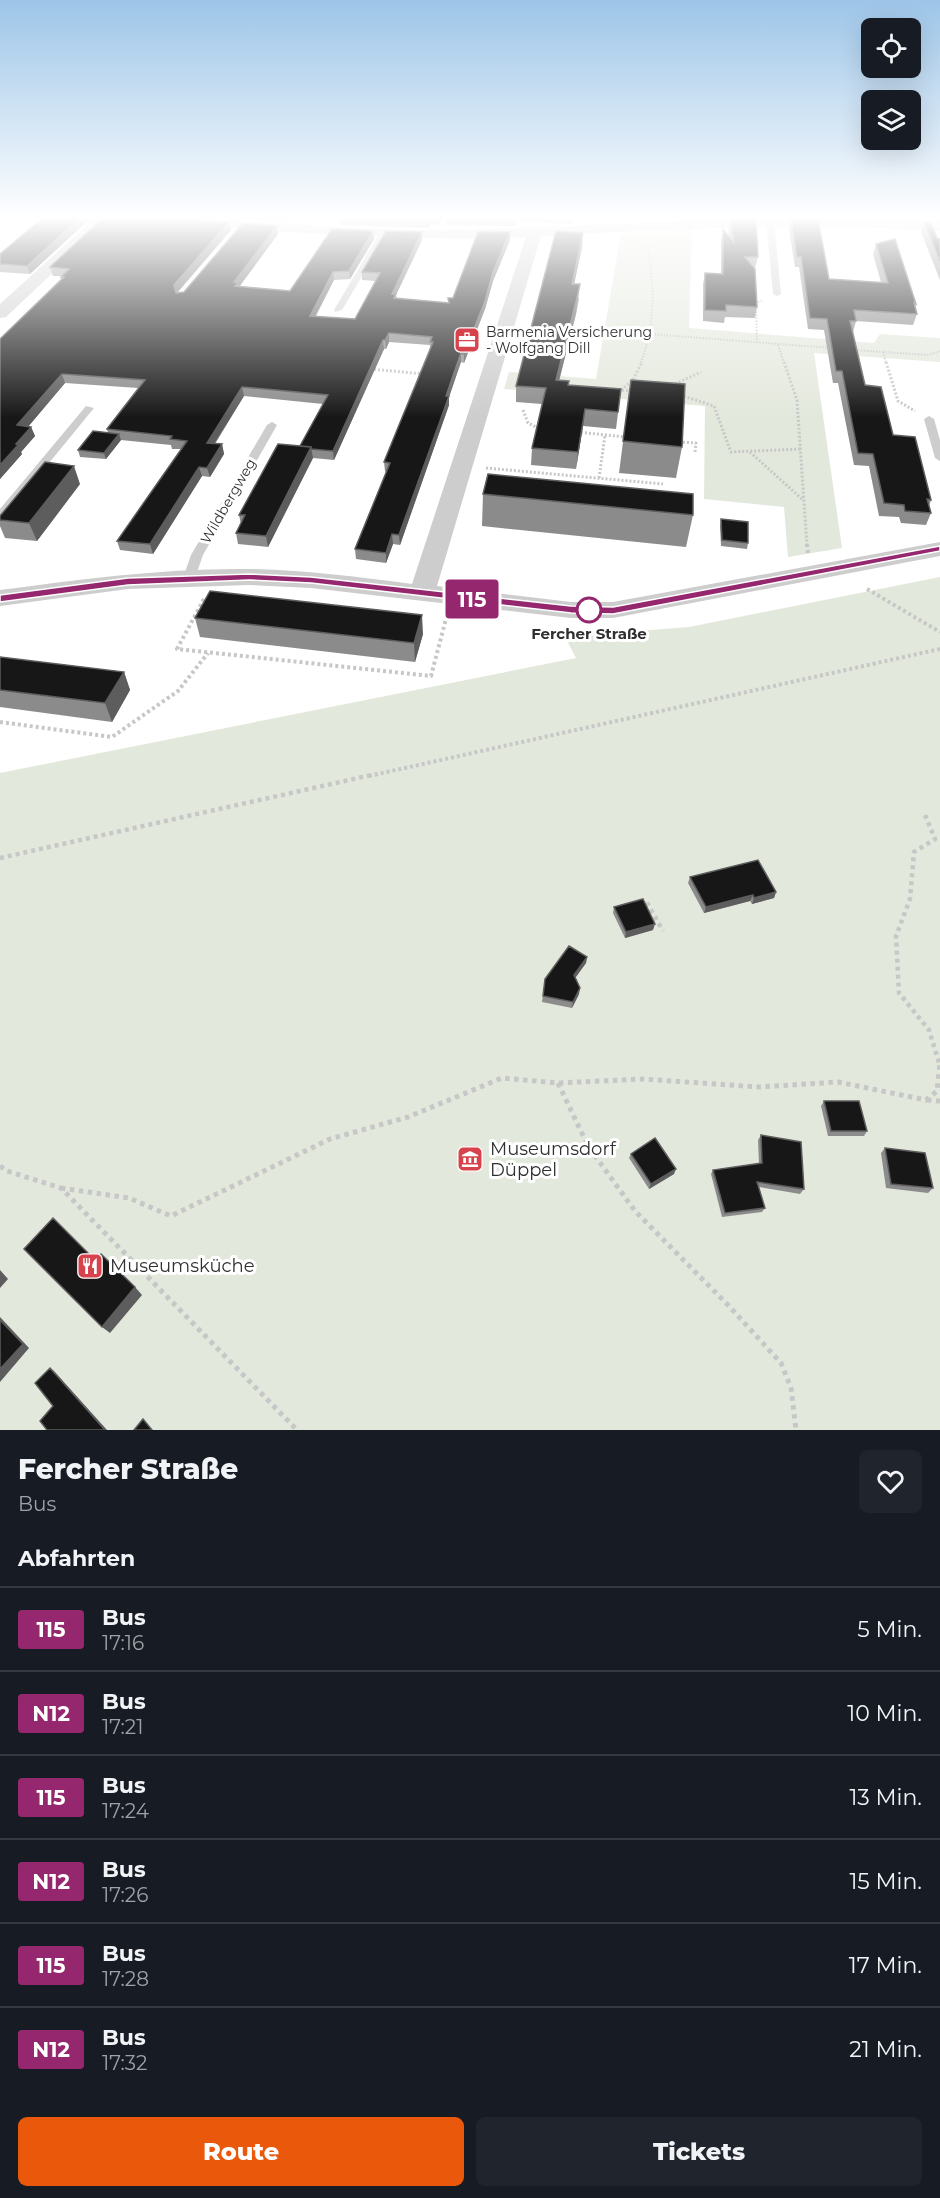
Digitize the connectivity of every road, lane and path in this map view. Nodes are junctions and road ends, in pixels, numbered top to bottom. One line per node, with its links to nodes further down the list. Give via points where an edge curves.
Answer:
1 (32, 284): 8 (street)
2 (354, 284): 7 (lane)
3 (519, 284): 46 (street)
4 (652, 284): 9 (path)
5 (776, 284): 6 (lane)
6 (777, 294): 10 (path, via 756,303)
7 (338, 310)
8 (0, 313)
9 (650, 334): 10 (path); 21 (path, via 635,379)
10 (757, 343): 11 (path)
11 (778, 345): 12 (path); 33 (path, via 797,400)
12 (837, 349)
13 (848, 349): 15 (path)
14 (940, 351): 15 (path, via 928,355)
15 (883, 352): 26 (path, via 898,401)
16 (369, 369): 18 (path)
17 (701, 372): 19 (path)
18 (429, 374)
19 (672, 385)
20 (609, 389): 21 (path)
21 (621, 390): 22 (path)
22 (642, 392)
23 (675, 395): 35 (path, via 714,406 730,452)
24 (89, 408): 41 (lane)
25 (523, 410): 28 (path, via 531,426)
26 (929, 419): 36 (lane)
27 (272, 425): 44 (lane, Wildbergweg, via 197,555)
28 (548, 430)
29 (571, 432): 30 (path)
30 (605, 435): 31 (path); 38 (path)
31 (628, 437)
32 (673, 441): 34 (path, via 696,443)
33 (801, 449): 35 (path); 40 (path)
34 (695, 452)
35 (750, 452): 40 (path)
36 (940, 458)
37 (477, 467): 38 (path)
38 (599, 478): 39 (path)
39 (663, 484)
40 (803, 500): 43 (path)
41 (0, 516)
42 (940, 549): 46 (street, via 613,610 571,610)
43 (808, 558)
44 (198, 586): 46 (street, via 249,577); 47 (street, via 128,581); 51 (path, via 177,649)
45 (867, 589): 49 (path)
46 (422, 593)
47 (0, 598)
48 (448, 611): 51 (path, via 431,676)
49 (940, 632)
50 (940, 649): 54 (path)
51 (208, 652): 52 (path, via 178,691 112,737)
52 (0, 722)
53 (925, 815): 58 (path, via 935,839 914,852 910,899 896,936 899,993 929,1030 940,1064 937,1091)
54 (0, 858)
55 (630, 906): 56 (path, via 646,901)
56 (663, 931)
57 (558, 1083): 58 (path, via 643,1079 759,1087 838,1082); 61 (path, via 502,1078 408,1116 330,1139 171,1216 129,1198); 63 (path, via 588,1146 635,1211 781,1363 792,1388)
58 (926, 1100): 59 (path)
59 (940, 1101)
60 (0, 1166): 61 (path, via 7,1172)
61 (61, 1188): 62 (path)
62 (297, 1430)
63 (796, 1430)

